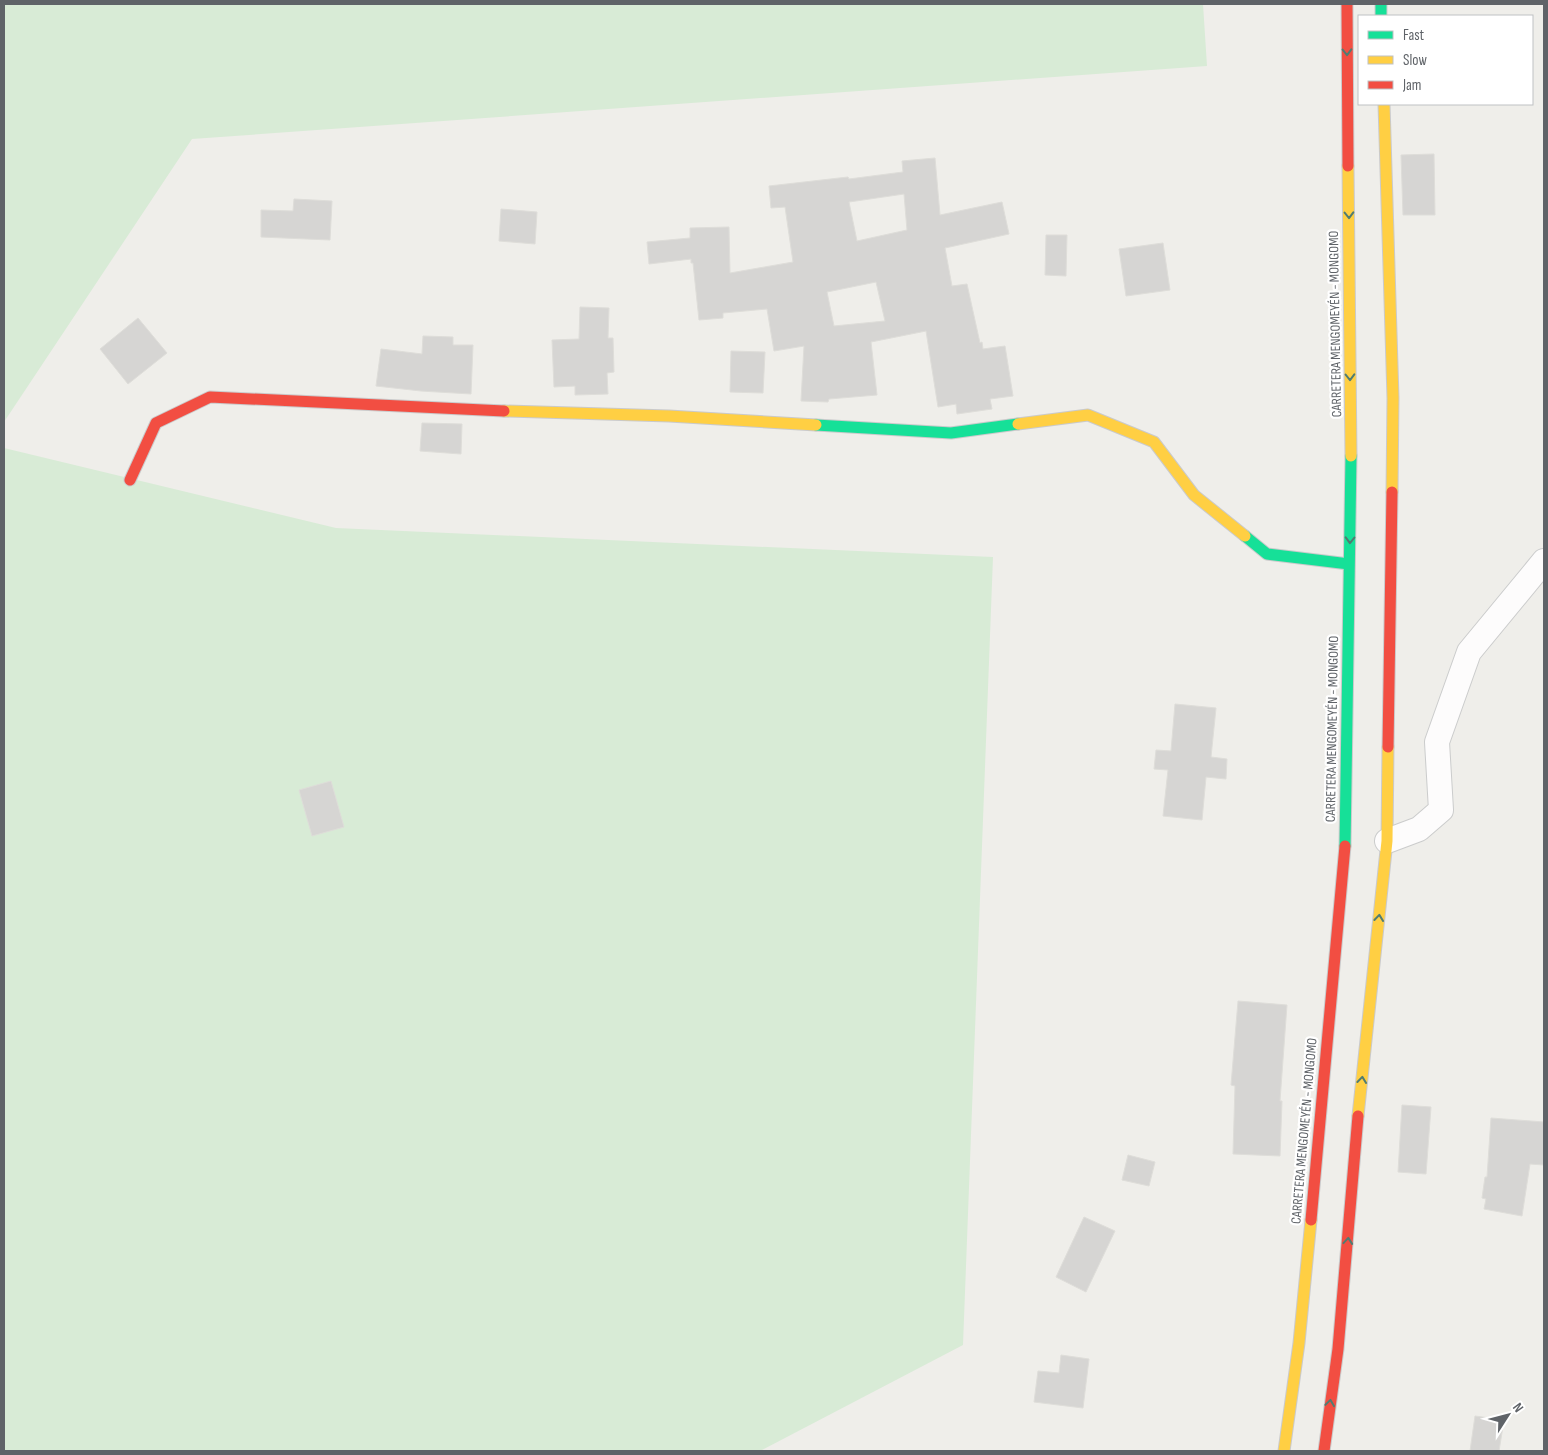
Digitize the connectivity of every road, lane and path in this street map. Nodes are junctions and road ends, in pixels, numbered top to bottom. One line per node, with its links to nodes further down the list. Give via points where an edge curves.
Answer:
1 (1347, 4): 5 (main road, CARRETERA MENGOMEYÉN - MONGOMO, one-way to 5)
2 (1384, 105): 6 (main road, via 1394,398)
3 (130, 480): 5 (main road, via 156,423 210,397 669,416 951,433 1088,415 1154,442 1194,495 1267,554)
4 (1544, 561): 6 (street, via 1469,652 1437,742 1441,810 1419,829)
5 (1349, 564): 7 (main road, CARRETERA MENGOMEYÉN - MONGOMO, via 1345,854 1299,1343)
6 (1387, 842): 8 (main road, one-way to 6, via 1338,1349)
7 (1284, 1451)
8 (1324, 1451)

